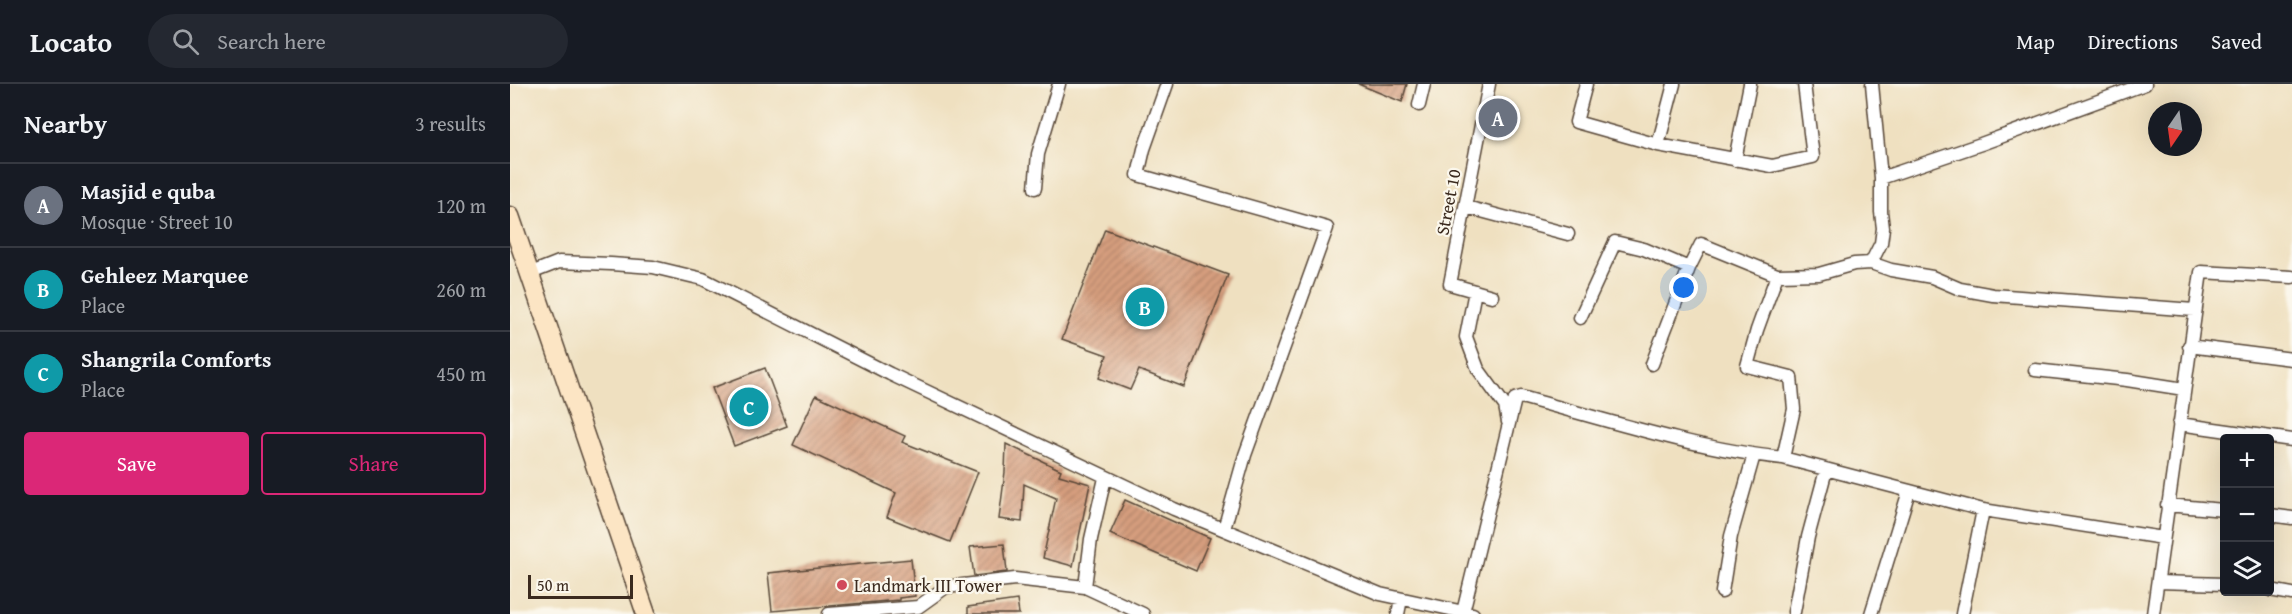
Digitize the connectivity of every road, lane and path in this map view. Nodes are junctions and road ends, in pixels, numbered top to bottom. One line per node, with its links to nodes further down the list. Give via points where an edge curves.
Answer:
1 (1059, 84): 15 (street, via 1038,154)
2 (1167, 84): 46 (street, via 1138,175 1327,228 1245,455)
3 (1424, 84): 11 (street)
4 (1489, 84): 16 (street, Street 10)
5 (1586, 84): 12 (street, via 1576,122)
6 (1674, 84): 12 (street)
7 (1750, 84): 13 (street)
8 (1804, 84): 13 (street, via 1813,157 1772,166)
9 (1872, 84): 14 (street)
10 (2145, 84): 14 (street)
11 (1419, 105)
12 (1658, 145): 13 (street)
13 (1735, 160)
14 (1881, 178): 19 (street, via 1883,228)
15 (1035, 188)
16 (1466, 207): 18 (street); 24 (street, Street 10, via 1450,284)
17 (510, 216): 21 (main road)
18 (1568, 234)
19 (1871, 264): 22 (street, via 1854,264 1819,274); 26 (street, via 1994,295)
20 (1689, 267): 22 (street, via 1701,244); 27 (street, via 1615,242); 30 (street)
21 (531, 273): 39 (street, via 559,262 653,267 703,279); 57 (main road)
22 (1777, 275): 37 (street, via 1747,366 1791,377 1794,409)
23 (2292, 277): 26 (street, via 2200,272)
24 (1475, 291): 25 (street, Street 10); 34 (street, via 1466,337 1478,369 1505,406)
25 (1492, 296)
26 (2194, 310): 28 (street)
27 (1580, 318)
28 (2189, 346): 29 (street); 32 (street)
29 (2292, 359)
30 (1652, 364)
31 (2035, 370): 32 (street)
32 (2184, 389): 33 (street)
33 (2179, 424): 35 (street); 41 (street)
34 (1509, 428): 36 (street, via 1515,399 1521,398); 56 (street)
35 (2292, 440)
36 (1754, 455): 37 (street); 52 (street, via 1731,536)
37 (1784, 458): 38 (street)
38 (1826, 470): 40 (street); 55 (street)
39 (1105, 478): 46 (street); 50 (street)
40 (1909, 491): 42 (street); 61 (street)
41 (2168, 505): 43 (street); 47 (street)
42 (1983, 510): 47 (street); 62 (street)
43 (2220, 510)
44 (2274, 516): 45 (street)
45 (2292, 518)
46 (1224, 529): 54 (street, via 1380,594)
47 (2163, 538): 48 (street)
48 (2158, 582): 49 (street); 63 (street)
49 (2220, 584)
50 (1085, 587): 58 (street, via 1015,579 957,585 946,587 918,607); 59 (street)
51 (2274, 591): 53 (street)
52 (1722, 592)
53 (2292, 594)
54 (1401, 599): 56 (street); 60 (street)
55 (1794, 612)
56 (1468, 613)
57 (646, 614)
58 (829, 614)
59 (1143, 614)
60 (1398, 614)
61 (1871, 614)
62 (1962, 614)
63 (2153, 614)

